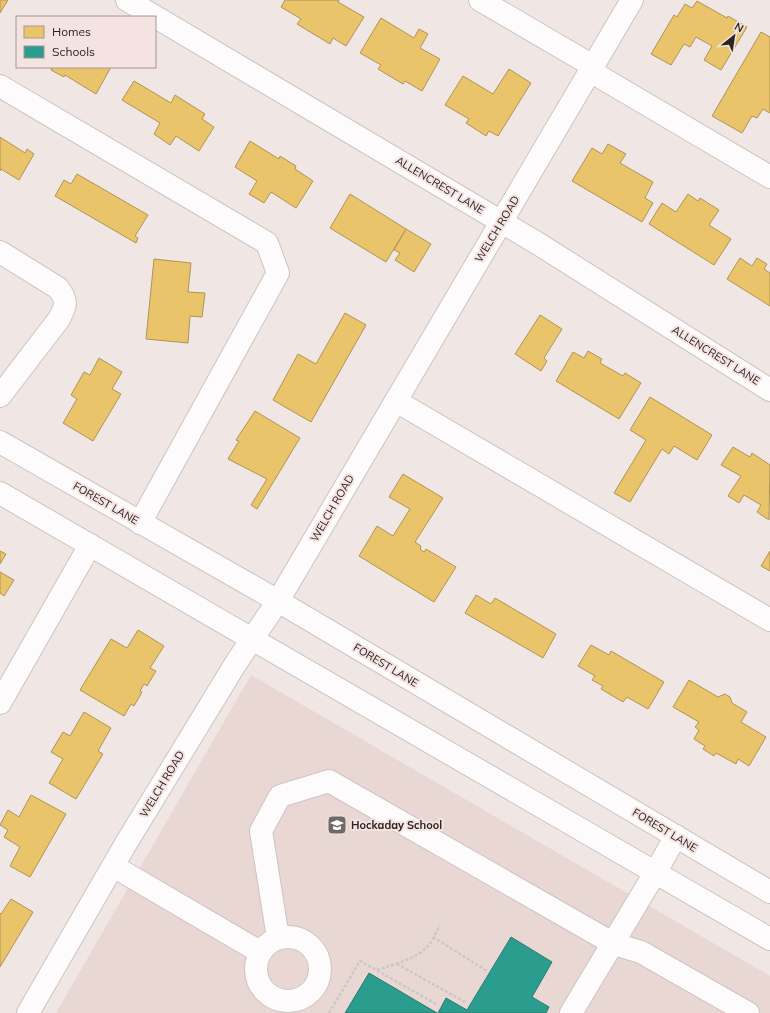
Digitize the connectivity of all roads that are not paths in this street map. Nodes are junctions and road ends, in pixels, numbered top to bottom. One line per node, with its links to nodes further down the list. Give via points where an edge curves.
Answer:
1 (127, 0): 4 (street, ALLENCREST LANE)
2 (480, 0): 6 (street)
3 (632, 0): 6 (street, WELCH ROAD)
4 (154, 16)
5 (156, 17): 9 (street, ALLENCREST LANE)
6 (591, 69): 8 (street); 9 (street, WELCH ROAD)
7 (0, 86): 16 (street, via 267,243 278,273)
8 (770, 177)
9 (502, 221): 11 (street, ALLENCREST LANE); 13 (street, WELCH ROAD)
10 (0, 252): 12 (street, via 58,288 64,296 66,307)
11 (770, 390)
12 (0, 396)
13 (396, 401): 18 (street, WELCH ROAD); 19 (street)
14 (0, 442): 16 (street, FOREST LANE)
15 (0, 493): 17 (street)
16 (140, 523): 18 (street, FOREST LANE)
17 (90, 545): 20 (street); 21 (street)
18 (278, 601): 20 (street, WELCH ROAD); 22 (street, FOREST LANE)
19 (770, 620)
20 (252, 640): 23 (street, WELCH ROAD); 24 (street)
21 (0, 703)
22 (676, 836): 24 (street); 25 (street, FOREST LANE)
23 (113, 866): 29 (street); 30 (street, WELCH ROAD)
24 (655, 873): 27 (street); 28 (street)
25 (770, 892)
26 (278, 938): 28 (street, via 260,831 280,796 330,781); 29 (street); 29 (street, via 289,936 299,939 315,952 320,961 320,972 318,982 312,991 294,1001 273,998 258,982 256,962)
27 (770, 940)
28 (614, 944): 31 (street); 32 (street, via 641,952)
29 (260, 952)
30 (28, 1013)
31 (571, 1013)
32 (748, 1013)

